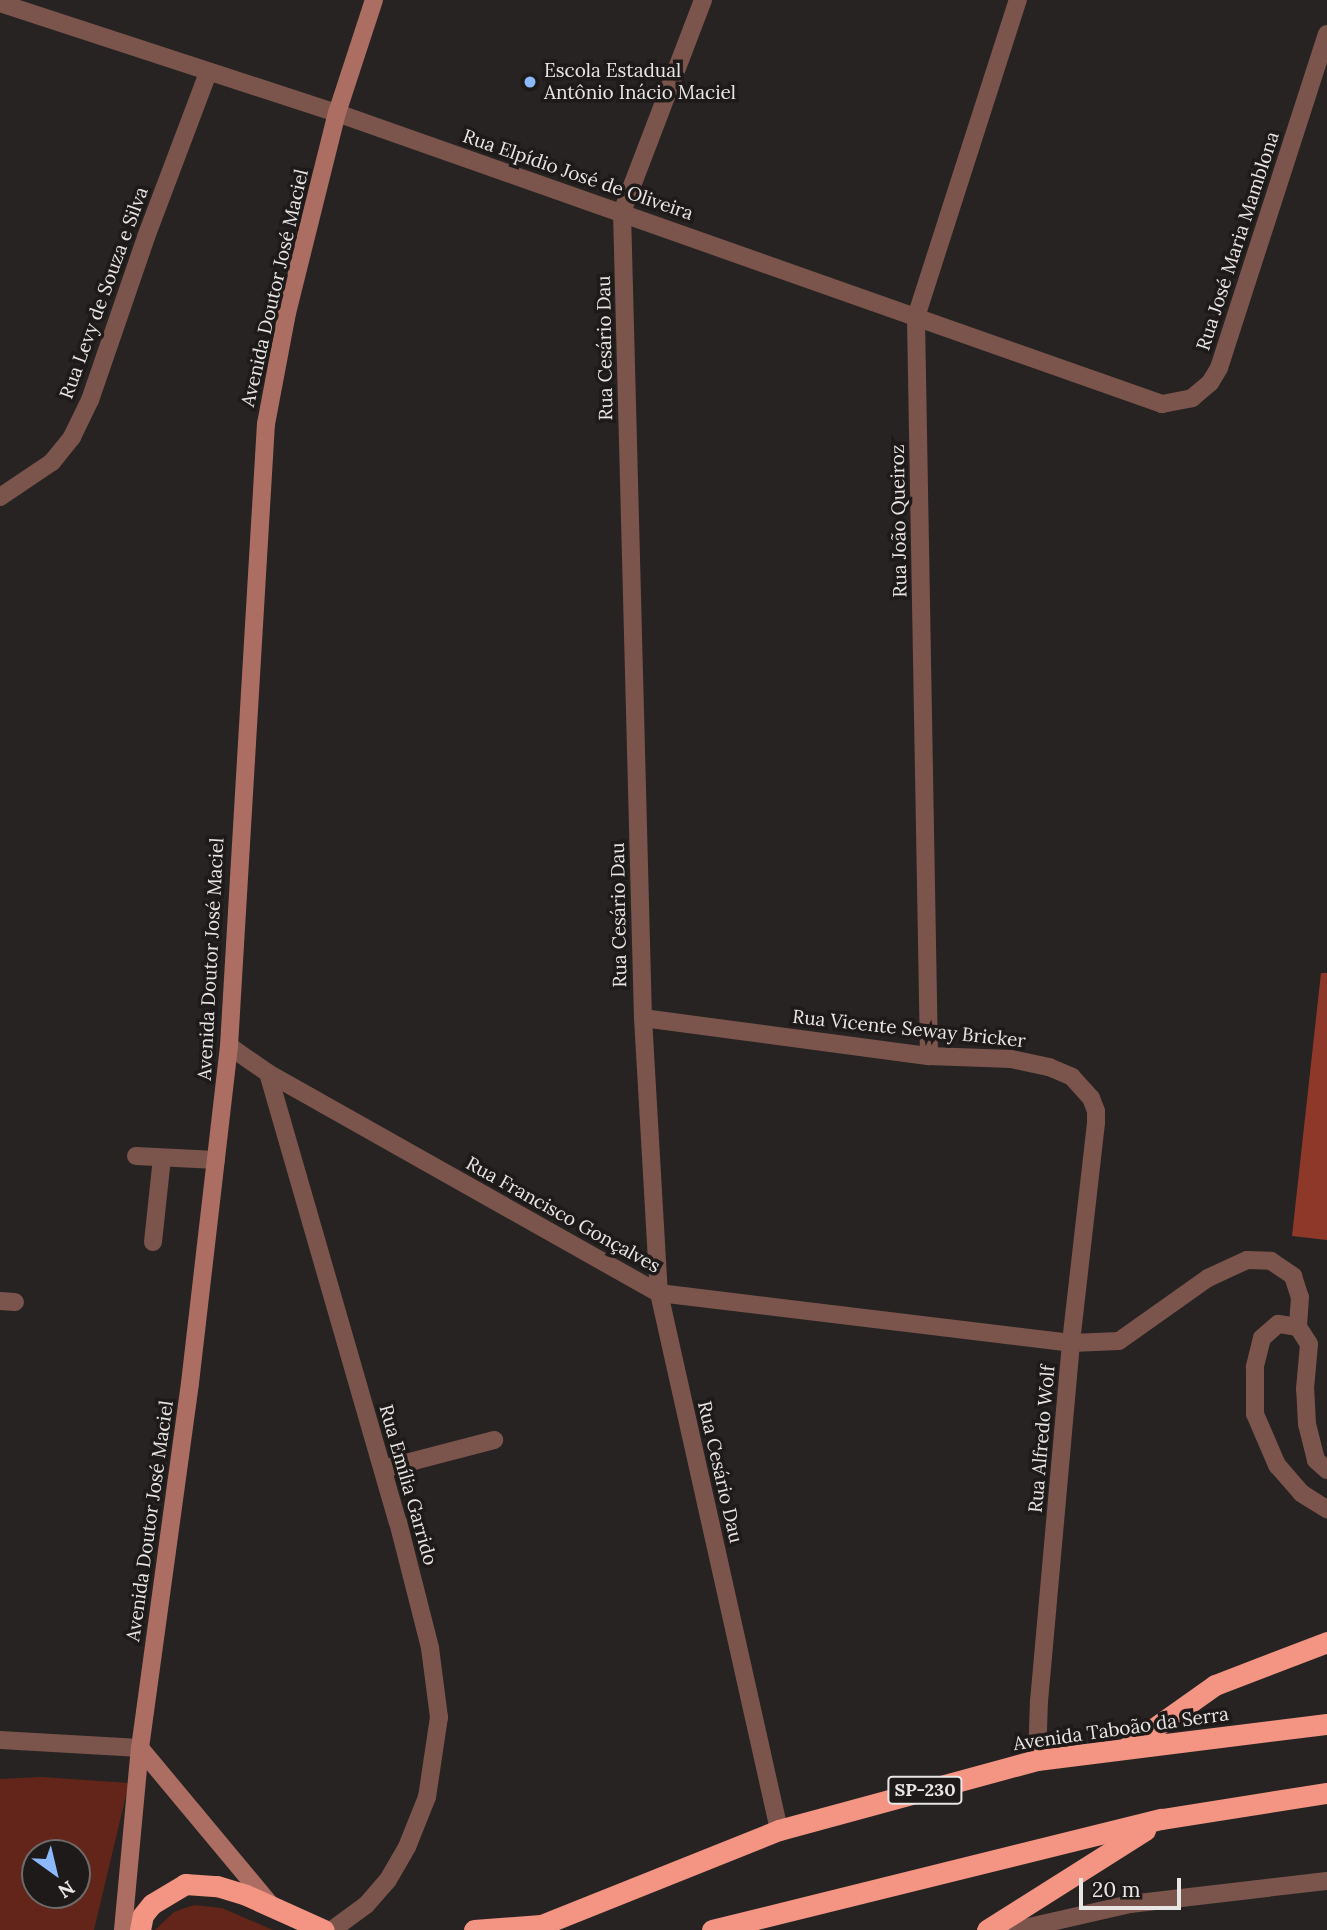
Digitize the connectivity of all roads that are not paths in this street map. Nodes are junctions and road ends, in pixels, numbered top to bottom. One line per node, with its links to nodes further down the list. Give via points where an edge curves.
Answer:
1 (374, 0): 7 (street, Avenida Doutor José Maciel)
2 (703, 0): 8 (street, Rua Cesário Dau)
3 (1018, 0): 9 (street, Rua João Queiroz)
4 (0, 3): 6 (street, Rua Elpídio José de Oliveira)
5 (1327, 34): 10 (street, Rua José Maria Mamblona, via 1219,368 1192,398 1162,404)
6 (208, 73): 7 (street, Rua Elpídio José de Oliveira); 11 (street, Rua Levy de Souza e Silva, via 90,400 72,437 52,461)
7 (337, 113): 8 (street, Rua Elpídio José de Oliveira); 13 (street, Avenida Doutor José Maciel, via 287,313 266,424)
8 (622, 212): 9 (street, Rua Elpídio José de Oliveira); 12 (street, Rua Cesário Dau)
9 (916, 317): 10 (street, Rua Elpídio José de Oliveira); 14 (street, Rua João Queiroz)
10 (1139, 396)
11 (0, 497)
12 (643, 1018): 14 (street, Rua Vicente Seway Bricker); 21 (street, Rua Cesário Dau)
13 (229, 1046): 15 (street); 19 (street, Avenida Doutor José Maciel)
14 (929, 1056): 16 (street, Rua Vicente Seway Bricker, via 1011,1059 1049,1067 1084,1088 1096,1111)
15 (268, 1073): 21 (street, Rua Francisco Gonçalves); 25 (street, Rua Emília Garrido)
16 (1096, 1123): 23 (street, Rua Alfredo Wolf)
17 (136, 1156): 18 (street)
18 (162, 1158): 19 (street); 20 (street)
19 (216, 1160): 31 (street, Avenida Doutor José Maciel)
20 (153, 1242)
21 (659, 1293): 23 (street, Rua Francisco Gonçalves); 36 (street, Rua Cesário Dau)
22 (1298, 1328): 23 (street, Rua Francisco Gonçalves, via 1300,1297 1293,1276 1271,1261 1247,1260 1208,1278 1119,1341); 26 (street, via 1309,1344 1307,1424 1316,1460); 27 (street, via 1278,1324 1262,1338 1255,1367 1255,1414 1278,1465 1301,1493)
23 (1071, 1343): 33 (street, Rua Alfredo Wolf)
24 (494, 1440): 25 (street)
25 (383, 1469): 43 (street, Rua Emília Garrido, via 430,1648 439,1717 427,1797 407,1847 366,1905)
26 (1327, 1470)
27 (1327, 1509)
28 (1327, 1642): 32 (highway, via 1215,1685)
29 (1327, 1724): 32 (highway, Avenida Taboão da Serra / SP-230)
30 (0, 1740): 31 (street)
31 (140, 1748): 38 (street); 40 (street, Avenida Doutor José Maciel)
32 (1124, 1749): 33 (highway, Avenida Taboão da Serra / SP-230)
33 (1037, 1760): 36 (highway, Avenida Taboão da Serra / SP-230)
34 (1327, 1793): 35 (highway)
35 (1162, 1819): 45 (highway); 46 (highway)
36 (779, 1830): 39 (highway, Avenida Taboão da Serra / SP-230)
37 (1327, 1881): 47 (street, via 1130,1904)
38 (268, 1903): 41 (highway, via 217,1886 185,1884 152,1904 143,1915); 42 (highway)
39 (535, 1927): 44 (highway, Avenida Taboão da Serra)
40 (123, 1930)
41 (140, 1930)
42 (324, 1930)
43 (332, 1930)
44 (474, 1930)
45 (712, 1930)
46 (987, 1930)
47 (1016, 1930)

